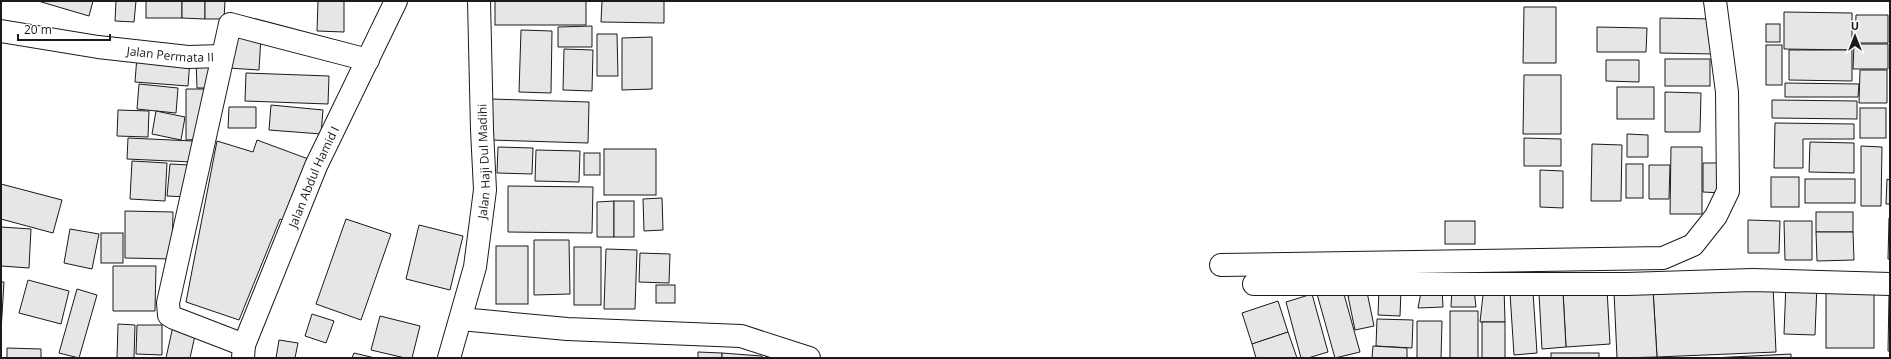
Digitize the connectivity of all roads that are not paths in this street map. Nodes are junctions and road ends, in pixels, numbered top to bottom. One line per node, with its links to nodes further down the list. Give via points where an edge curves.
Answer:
1 (396, 1): 6 (street, Jalan Abdul Hamid I)
2 (479, 1): 10 (street, Jalan Haji Dul Madihi, via 485,190 475,267)
3 (1715, 1): 7 (street, via 1727,92 1728,191 1716,216 1693,245 1663,258)
4 (1, 31): 5 (street, Jalan Permata II, via 98,47 180,56)
5 (222, 56): 6 (street, via 230,24); 11 (street, via 168,303 169,314 174,318)
6 (368, 60): 11 (street, Jalan Abdul Hamid I, via 316,166)
7 (1221, 265)
8 (1254, 284): 9 (street, via 1626,284 1752,280)
9 (1890, 284)
10 (461, 319): 12 (street, via 567,329 741,336); 13 (street, Jalan Haji Dul Madihi)
11 (243, 352)
12 (778, 353): 14 (street)
13 (449, 358)
14 (809, 358)

